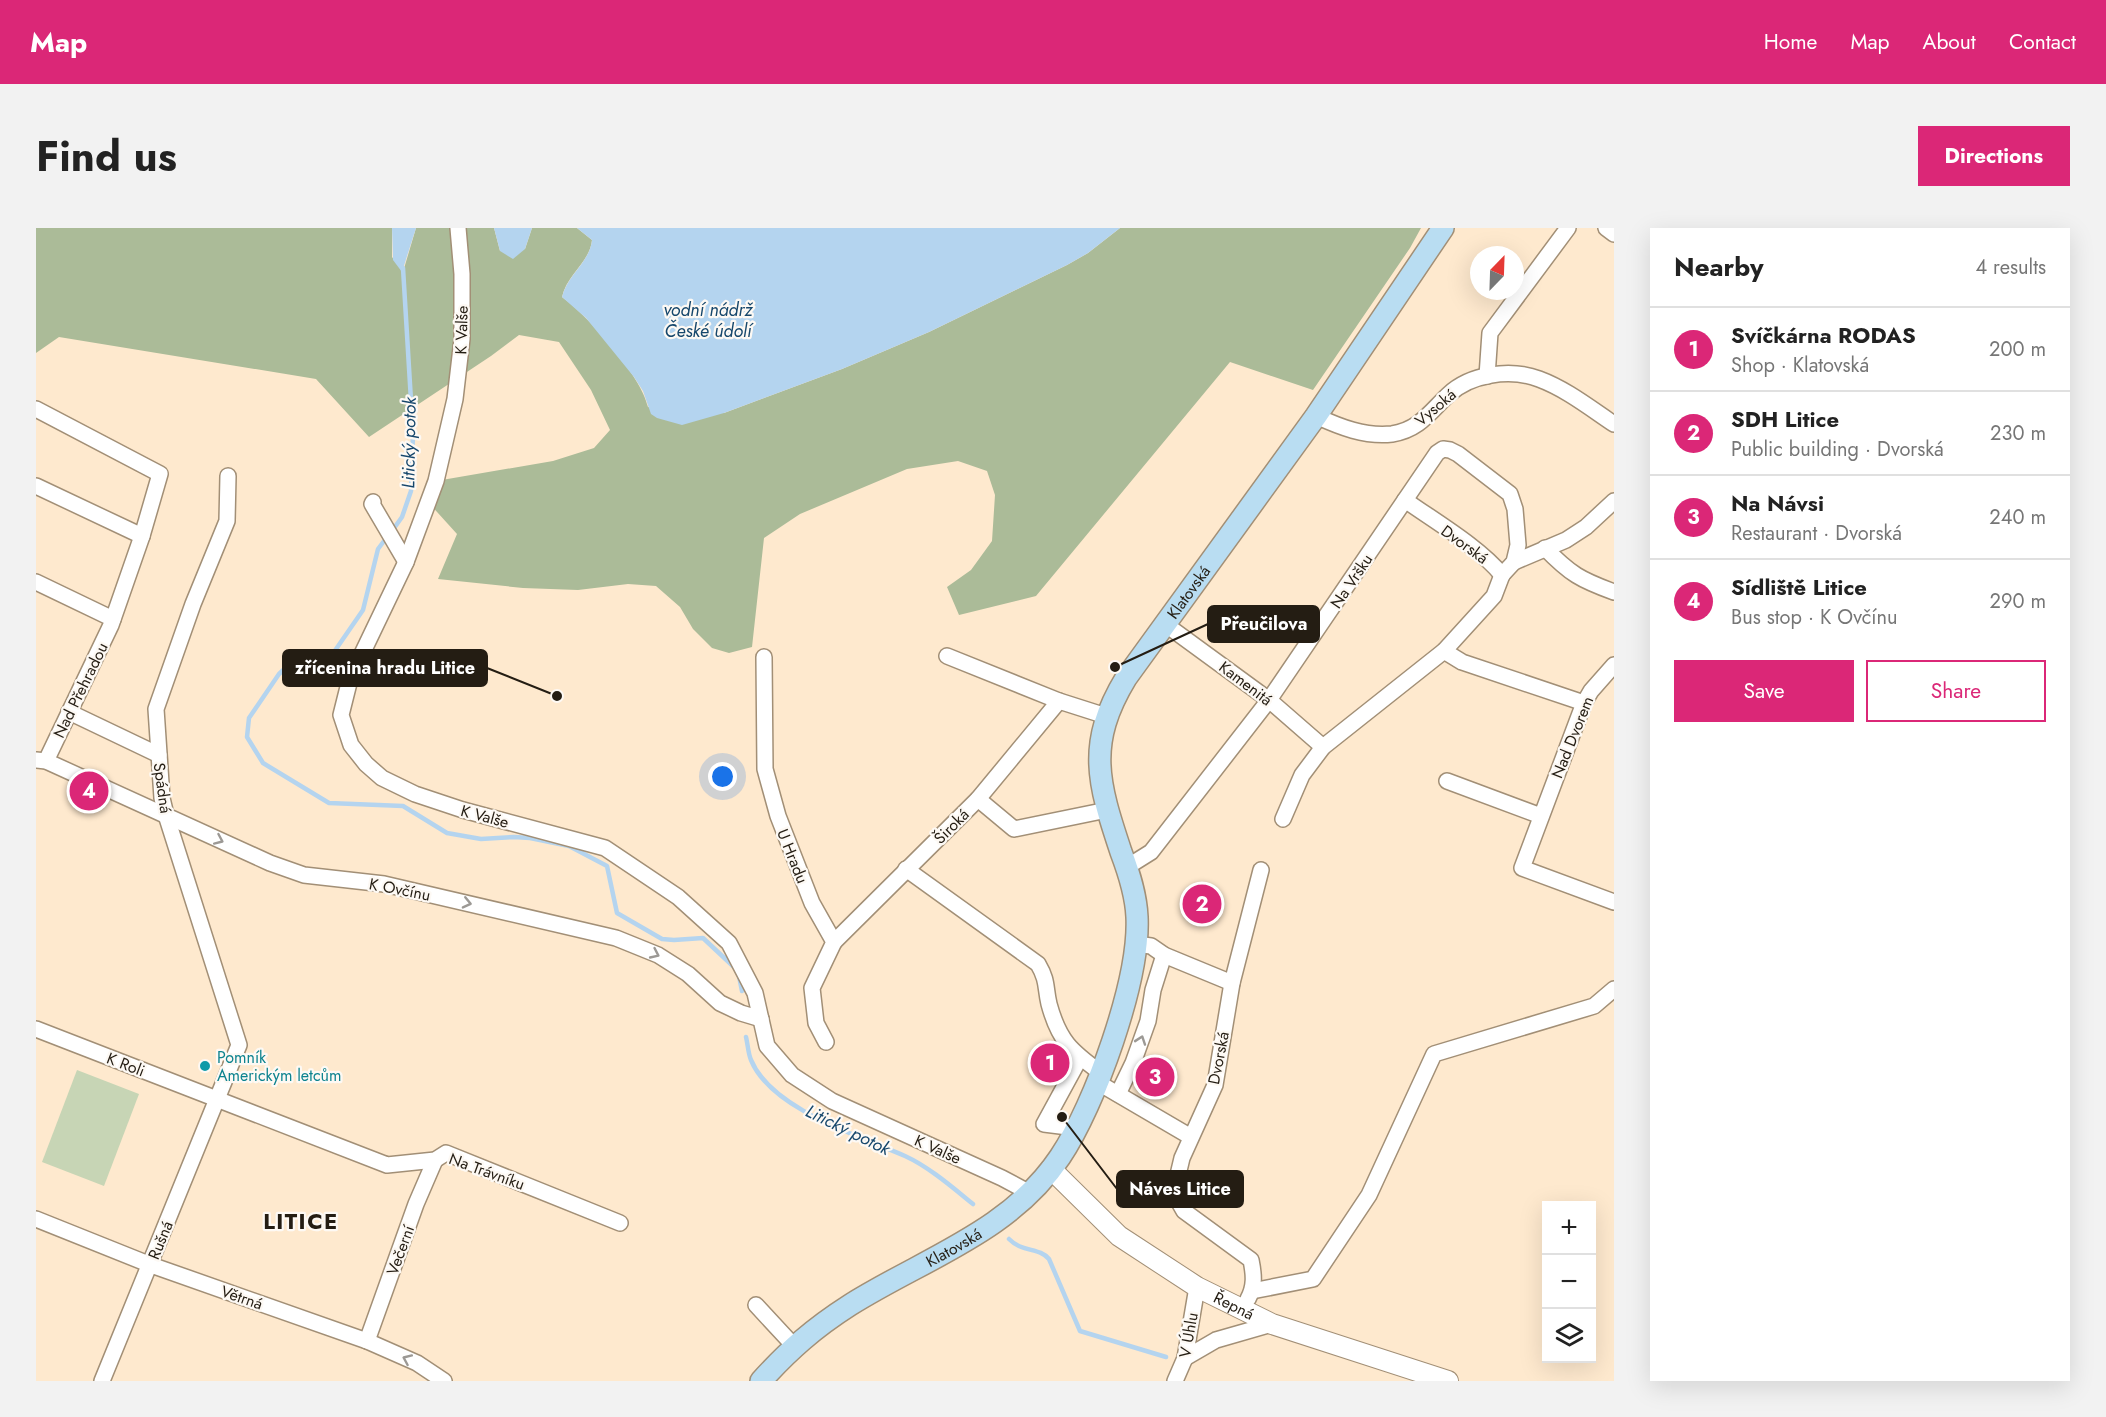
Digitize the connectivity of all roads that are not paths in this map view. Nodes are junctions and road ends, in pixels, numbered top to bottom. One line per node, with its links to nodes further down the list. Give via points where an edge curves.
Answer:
1 (459, 228): 17 (street, K Valše, via 462,339 455,399 436,481)
2 (1443, 228): 8 (main road, Klatovská)
3 (1568, 228): 6 (street, via 1490,333)
4 (1606, 228): 5 (street)
5 (1614, 234)
6 (1486, 376): 8 (street, Vysoká, via 1449,394 1421,423 1394,434 1353,430); 9 (street, Vysoká, via 1538,378)
7 (36, 409): 15 (street, Nad Přehradou, via 160,474)
8 (1316, 416): 23 (main road, Klatovská)
9 (1614, 424)
10 (228, 476): 34 (street, Spádná, via 227,521 156,709)
11 (36, 486): 15 (street)
12 (1405, 501): 18 (street, Na Vršku, via 1437,453 1450,450 1510,494 1518,545); 19 (street, Dvorská, via 1472,547); 28 (street, Na Vršku)
13 (1614, 501): 16 (street, via 1586,527)
14 (373, 502): 17 (street)
15 (142, 536): 22 (street, Nad Přehradou)
16 (1545, 548): 18 (street); 21 (street, via 1583,581)
17 (406, 562): 51 (street, K Valše, via 350,679 341,715 351,746 382,778 416,794 605,848 678,897 729,943 755,993)
18 (1514, 562): 19 (street)
19 (1502, 575): 24 (street, Dvorská, via 1494,597)
20 (36, 582): 22 (street)
21 (1614, 592)
22 (113, 618): 31 (street, Nad Přehradou)
23 (1165, 624): 28 (street, Kamenitá); 32 (main road, Klatovská, via 1126,678)
24 (1444, 651): 30 (street, via 1462,662); 33 (street, Dvorská)
25 (947, 656): 29 (street)
26 (764, 657): 46 (street, U Hradu, via 765,769 778,816 812,903)
27 (1614, 665): 30 (street, Nad Dvorem)
28 (1269, 700): 33 (street, Kamenitá); 42 (street, Na Vršku, via 1151,852)
29 (1059, 701): 32 (street); 37 (street, Široká)
30 (1584, 703): 40 (street, Nad Dvorem)
31 (69, 712): 34 (street); 35 (street, Nad Přehradou)
32 (1106, 716): 38 (main road, Klatovská, via 1100,761)
33 (1323, 747): 41 (street, Dvorská, via 1302,776)
34 (159, 755): 39 (street, Spádná)
35 (41, 760): 39 (street, K Ovčínu)
36 (1447, 781): 40 (street)
37 (978, 799): 38 (street, via 1014,829); 43 (street, Široká)
38 (1107, 810): 42 (main road, Klatovská)
39 (166, 816): 51 (street, K Ovčínu, one-way to 51, via 270,863 304,874 384,884 616,938 658,955 688,974 720,1003); 57 (street, Spádná, via 239,1045)
40 (1541, 816): 45 (street, Nad Dvorem, via 1522,868)
41 (1283, 819)
42 (1127, 867): 47 (main road, Klatovská, via 1138,919)
43 (906, 869): 46 (street, Široká); 54 (street, via 1038,964 1047,978 1049,1003 1060,1036)
44 (1261, 870): 49 (street, Dvorská)
45 (1614, 902)
46 (834, 942): 53 (street, via 812,988 816,1023)
47 (1136, 944): 48 (street, via 1151,946); 55 (main road, Klatovská, via 1125,999)
48 (1164, 955): 49 (street); 56 (street, one-way to 48, via 1148,1021)
49 (1232, 983): 59 (street, Dvorská, via 1215,1085)
50 (1614, 989): 67 (street, via 1594,1006 1434,1054 1369,1195 1313,1279)
51 (761, 1019): 62 (street, K Valše, via 767,1046 792,1075 822,1095)
52 (36, 1029): 57 (street, K Roli)
53 (826, 1042)
54 (1080, 1058): 55 (street); 58 (street, via 1044,1124)
55 (1099, 1077): 56 (street); 58 (main road, Klatovská)
56 (1118, 1094): 59 (street)
57 (217, 1099): 60 (street, Na Trávníku, via 387,1165); 65 (street, Rušná)
58 (1076, 1128): 61 (main road, Klatovská)
59 (1191, 1137): 67 (street, Dvorská, via 1179,1169 1176,1197 1184,1211 1251,1260)
60 (435, 1160): 64 (street, Na Trávníku, via 446,1153); 71 (street, Večerní)
61 (1051, 1169): 62 (main road, Klatovská); 66 (street, Řepná, via 1119,1236)
62 (1030, 1193): 72 (main road, Klatovská, via 983,1230 853,1304)
63 (36, 1219): 65 (street, Větrná)
64 (620, 1223)
65 (151, 1265): 71 (street, Větrná); 74 (street, Rušná)
66 (1197, 1287): 69 (street, Řepná); 73 (street, V Úhlu)
67 (1252, 1291): 69 (street)
68 (756, 1305): 72 (street)
69 (1242, 1310): 70 (street, Řepná)
70 (1272, 1324): 73 (street, via 1216,1340); 78 (street, Řepná)
71 (367, 1341): 75 (street, Větrná, one-way to 71, via 424,1367)
72 (794, 1346): 76 (main road, Klatovská)
73 (1185, 1358): 77 (street, V Úhlu)
74 (102, 1381)
75 (444, 1381)
76 (761, 1381)
77 (1175, 1381)
78 (1448, 1381)

